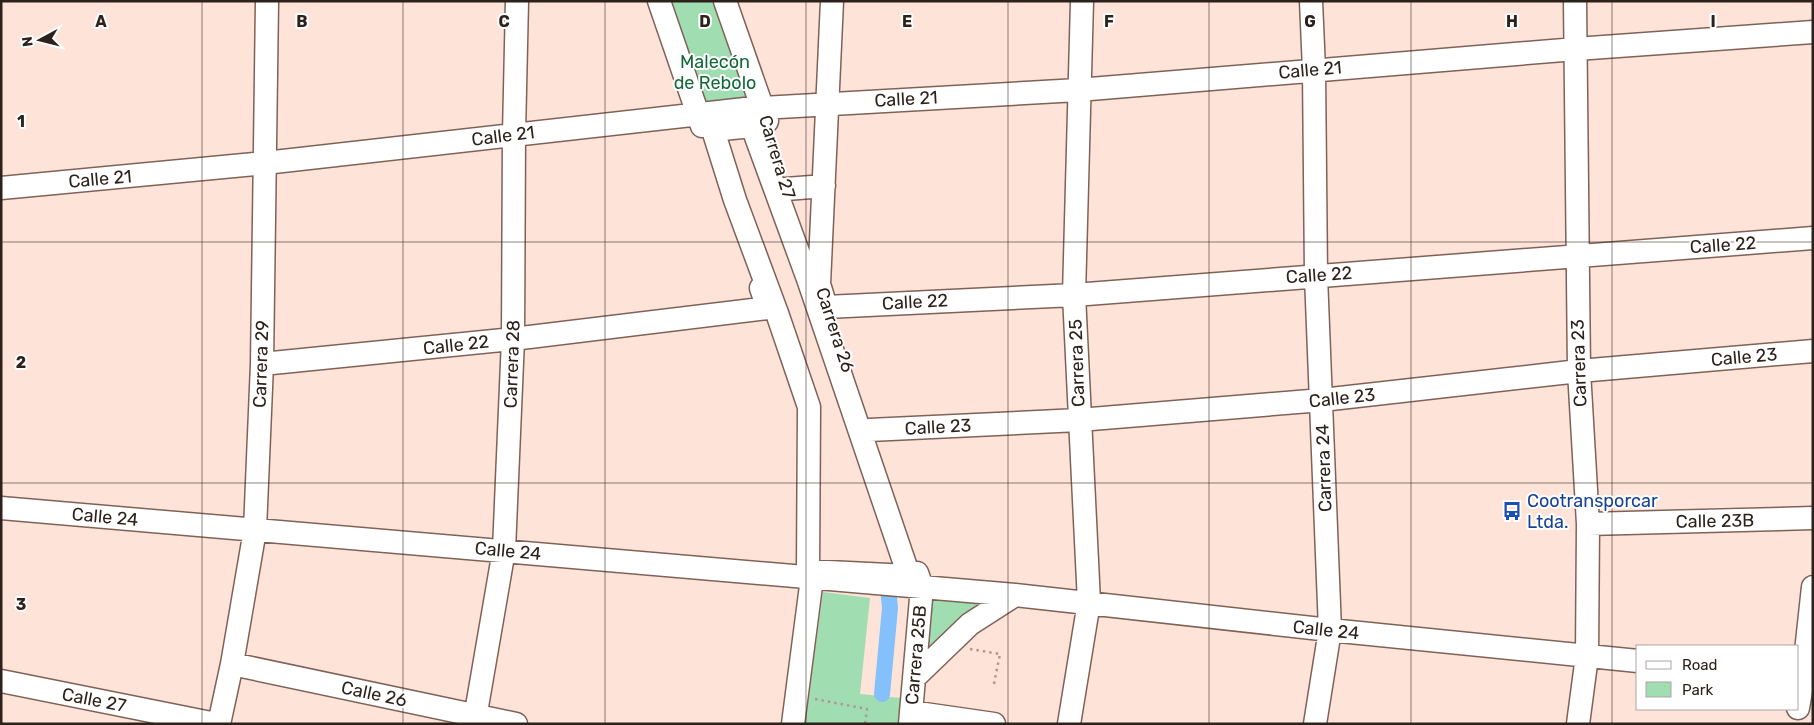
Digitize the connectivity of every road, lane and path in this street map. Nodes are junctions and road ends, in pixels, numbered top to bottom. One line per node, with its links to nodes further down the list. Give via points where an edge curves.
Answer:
1 (268, 1): 17 (street, Carrera 29)
2 (518, 1): 16 (street, Carrera 28)
3 (659, 1): 15 (street)
4 (725, 1): 14 (street, Carrera 27)
5 (832, 1): 13 (street, Carrera 26)
6 (1082, 1): 12 (street, Carrera 25)
7 (1311, 1): 11 (street, Carrera 24)
8 (1575, 1): 10 (street, Carrera 23)
9 (1813, 32): 10 (street, Calle 21)
10 (1576, 48): 11 (street, Calle 21); 22 (street, Carrera 23)
11 (1314, 70): 12 (street, Calle 21); 23 (street, Carrera 24)
12 (1078, 90): 13 (street, Calle 21); 25 (street, Carrera 25)
13 (827, 104): 14 (street, Calle 21); 18 (street, Carrera 26)
14 (754, 109): 15 (street, Calle 21); 20 (street, Carrera 27)
15 (702, 113): 16 (street, Calle 21); 27 (street, Calle 22, via 768,308)
16 (514, 134): 17 (street, Calle 21); 27 (street, Carrera 28)
17 (265, 163): 19 (street, Calle 21); 29 (street, Carrera 29)
18 (824, 186): 20 (street); 24 (street, Carrera 26)
19 (1, 188)
20 (786, 189): 24 (street, Carrera 27)
21 (1813, 238): 22 (street, Calle 22)
22 (1576, 255): 23 (street, Calle 22); 30 (street, Carrera 23)
23 (1316, 276): 25 (street, Calle 22); 31 (street, Carrera 24)
24 (819, 284): 26 (street, Carrera 26)
25 (1074, 295): 26 (street, Calle 22); 33 (street, Carrera 25)
26 (826, 307): 34 (street, Carrera 26)
27 (513, 339): 29 (street, Calle 22); 39 (street, Carrera 28)
28 (1813, 351): 30 (street, Calle 23)
29 (262, 364): 38 (street, Carrera 29)
30 (1579, 371): 31 (street, Calle 23); 37 (street, Carrera 23)
31 (1322, 400): 33 (street, Calle 23); 45 (street, Carrera 24)
32 (802, 407): 40 (street)
33 (1079, 420): 34 (street, Calle 23); 44 (street, Carrera 25)
34 (869, 430): 41 (street, Carrera 26)
35 (1, 508): 38 (street, Calle 24)
36 (1813, 518): 37 (street, Calle 23B)
37 (1588, 524): 47 (street, Carrera 23)
38 (255, 530): 39 (street, Calle 24); 49 (street, Carrera 29)
39 (504, 550): 40 (street, Calle 24); 58 (street, Carrera 28)
40 (807, 576): 40 (street, via 809,407 713,130 752,126 909,576); 41 (street, Calle 24); 54 (street)
41 (914, 586): 43 (street, Calle 24); 50 (street, Carrera 25B)
42 (1813, 587): 51 (street)
43 (1016, 595): 44 (street, Calle 24); 46 (street, via 970,624)
44 (1089, 602): 45 (street, Calle 24); 64 (street, Carrera 25)
45 (1330, 630): 47 (street, Calle 24); 65 (street, Carrera 24)
46 (949, 646): 50 (street); 53 (path, via 1000,654)
47 (1587, 656): 48 (street, Calle 24); 66 (street, Carrera 23)
48 (1636, 661)
49 (232, 664): 58 (street, Calle 26); 59 (street, Carrera 29)
50 (915, 678): 57 (street, Carrera 25B)
51 (1805, 679): 55 (street)
52 (1, 682): 59 (street, Calle 27)
53 (994, 684)
54 (797, 697): 61 (street); 62 (path, via 867,708)
55 (1799, 705)
56 (1798, 710): 67 (street)
57 (911, 718): 63 (street)
58 (475, 720): 60 (street, Calle 26)
59 (217, 724)
60 (516, 724)
61 (793, 724)
62 (865, 724)
63 (994, 724)
64 (1069, 724)
65 (1316, 724)
66 (1578, 724)
67 (1795, 724)

